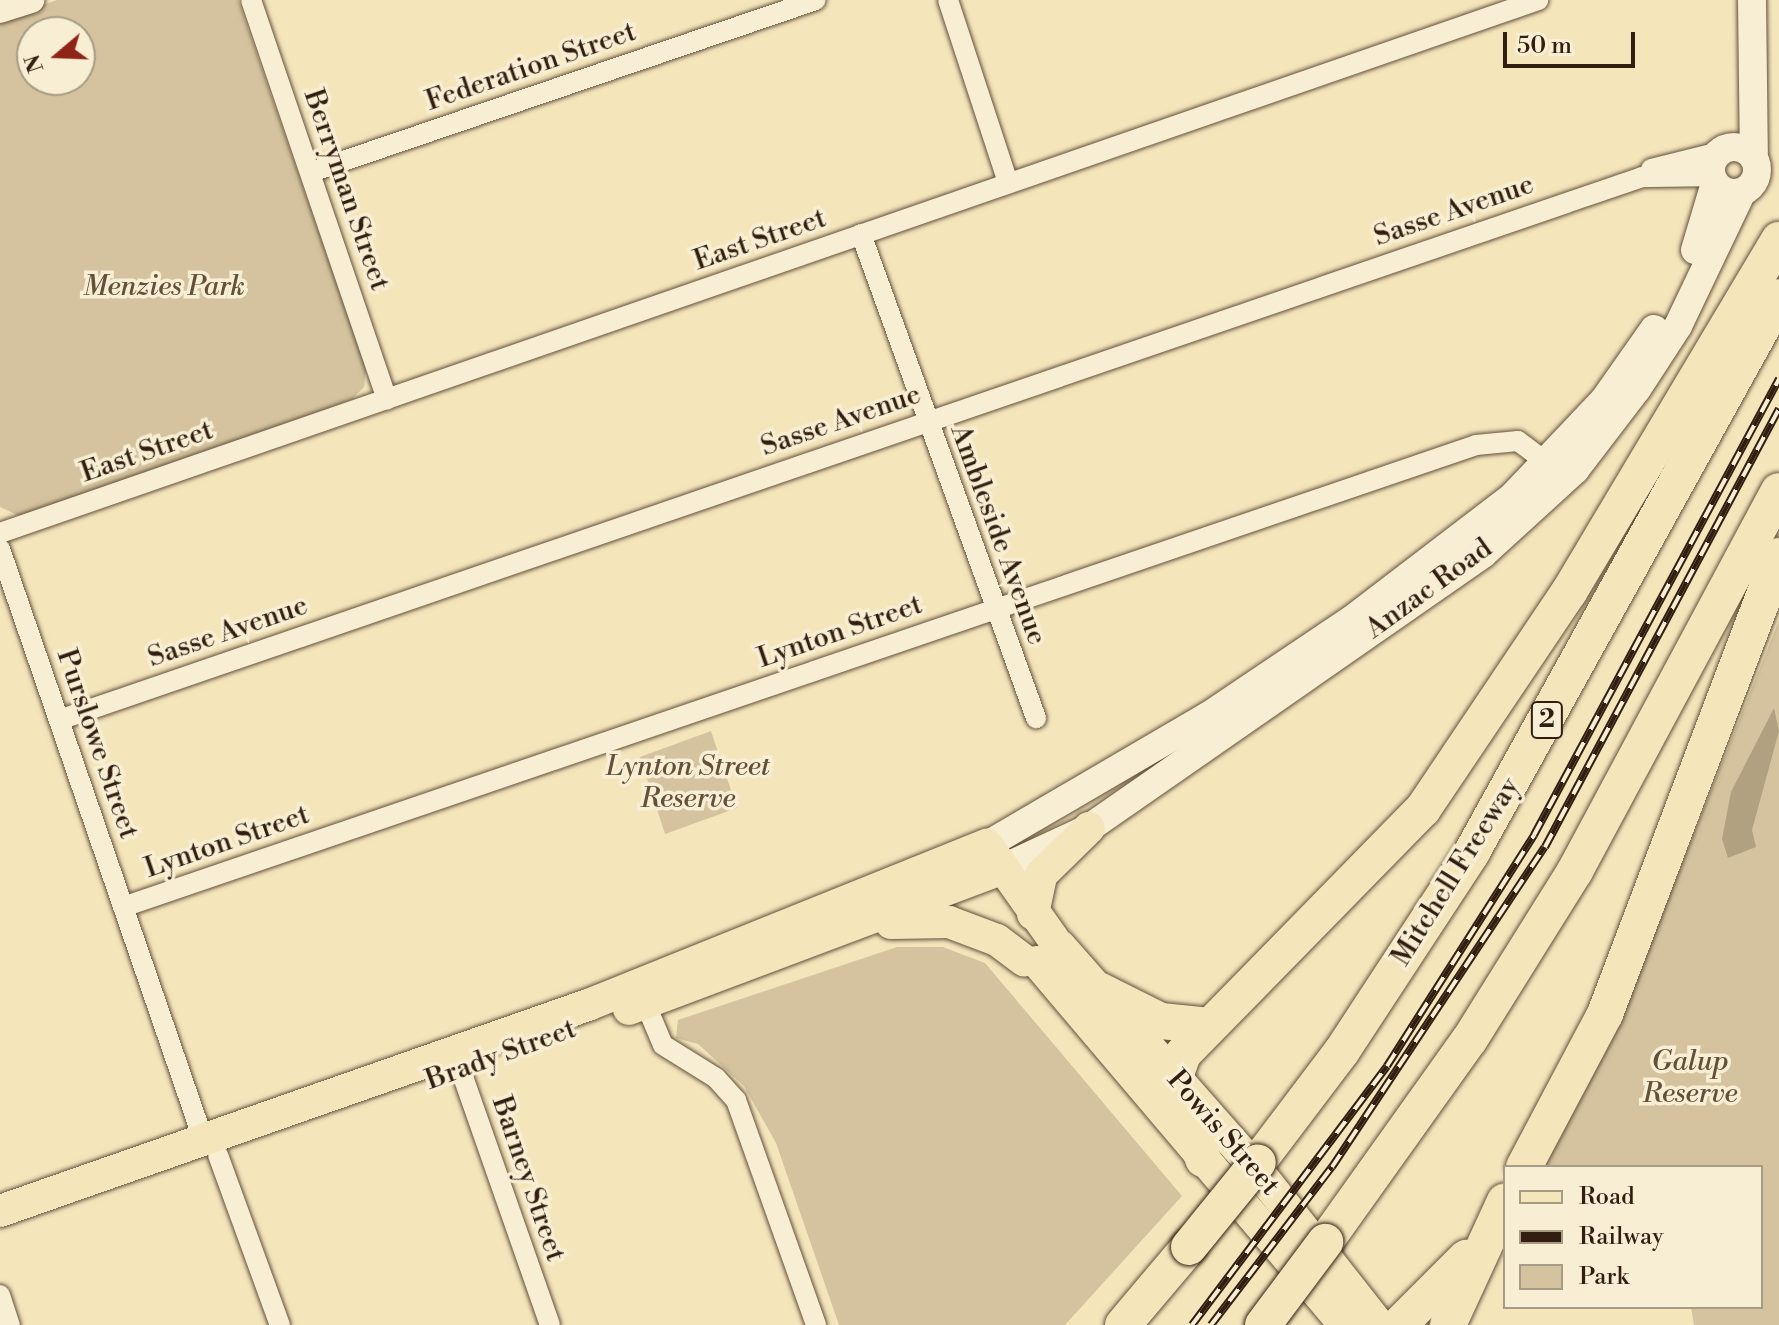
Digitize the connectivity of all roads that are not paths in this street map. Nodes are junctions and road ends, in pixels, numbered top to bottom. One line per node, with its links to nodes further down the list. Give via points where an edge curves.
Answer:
1 (31, 0): 7 (street)
2 (251, 0): 11 (street, Berryman Street)
3 (816, 0): 11 (street, Federation Street)
4 (948, 0): 12 (street)
5 (1538, 0): 12 (street, East Street)
6 (1752, 0): 8 (main road, Anzac Road)
7 (0, 10)
8 (1749, 108): 9 (main road, Anzac Road); 10 (main road, Anzac Road)
9 (1754, 157): 10 (main road); 13 (main road, Anzac Road, via 1757,174)
10 (1718, 165): 13 (main road); 18 (street, Sasse Avenue, via 1642,177); 19 (main road, Anzac Road, via 1689,267 1665,313)
11 (311, 172): 17 (street, Berryman Street)
12 (1008, 182): 14 (street, East Street)
13 (1742, 192): 19 (main road, Anzac Road, via 1678,326)
14 (861, 234): 17 (street, East Street); 18 (street, Ambleside Avenue)
15 (1779, 240): 35 (highway, via 1569,592 1423,809)
16 (1779, 297): 50 (highway, Mitchell Freeway / 2, bridge, via 1472,852 1287,1126)
17 (387, 399): 21 (street, East Street)
18 (927, 421): 24 (street, Ambleside Avenue); 26 (street, Sasse Avenue)
19 (1557, 470): 24 (street, Lynton Street, via 1518,441 1488,441); 27 (main road, Anzac Road, via 1483,554); 28 (main road, Anzac Road, via 1351,620)
20 (1779, 491): 51 (highway, bridge, via 1575,871 1355,1203)
21 (0, 533)
22 (0, 549): 26 (street, Purslowe Street)
23 (1779, 556): 40 (highway, via 1605,1014)
24 (994, 609): 25 (street, Ambleside Avenue); 29 (street, Lynton Street)
25 (1036, 718)
26 (59, 720): 29 (street, Purslowe Street)
27 (1089, 828): 28 (main road, Anzac Road); 30 (main road, via 1041,875)
28 (984, 862): 30 (main road, Powis Street); 31 (main road, Brady Street); 32 (main road, Powis Street); 34 (main road, Brady Street)
29 (123, 907): 38 (street, Purslowe Street)
30 (1033, 914): 32 (main road, Powis Street)
31 (857, 928): 32 (main road, via 949,922); 34 (main road, Brady Street)
32 (1042, 959): 33 (main road, Powis Street); 39 (main road, Powis Street)
33 (1101, 991): 35 (highway, via 1161,1021); 37 (main road, Powis Street)
34 (641, 993): 36 (main road, Brady Street); 49 (street, via 663,1045 716,1078 736,1100)
35 (1210, 1026): 37 (highway, via 1183,1054)
36 (457, 1060): 38 (main road, Brady Street); 48 (street, Barney Street)
37 (1175, 1077): 39 (highway); 53 (main road, Powis Street)
38 (211, 1147): 42 (main road, Brady Street); 43 (main road, Brady Street); 47 (street, Purslowe Street)
39 (1203, 1159): 52 (main road, Powis Street)
40 (1525, 1165)
41 (1503, 1204): 44 (highway)
42 (0, 1211)
43 (0, 1233)
44 (1481, 1241): 54 (highway); 55 (highway)
45 (0, 1295): 46 (street)
46 (10, 1325)
47 (280, 1325)
48 (550, 1325)
49 (816, 1325)
50 (1123, 1325)
51 (1263, 1325)
52 (1345, 1325)
53 (1379, 1325)
54 (1399, 1325)
55 (1448, 1325)

